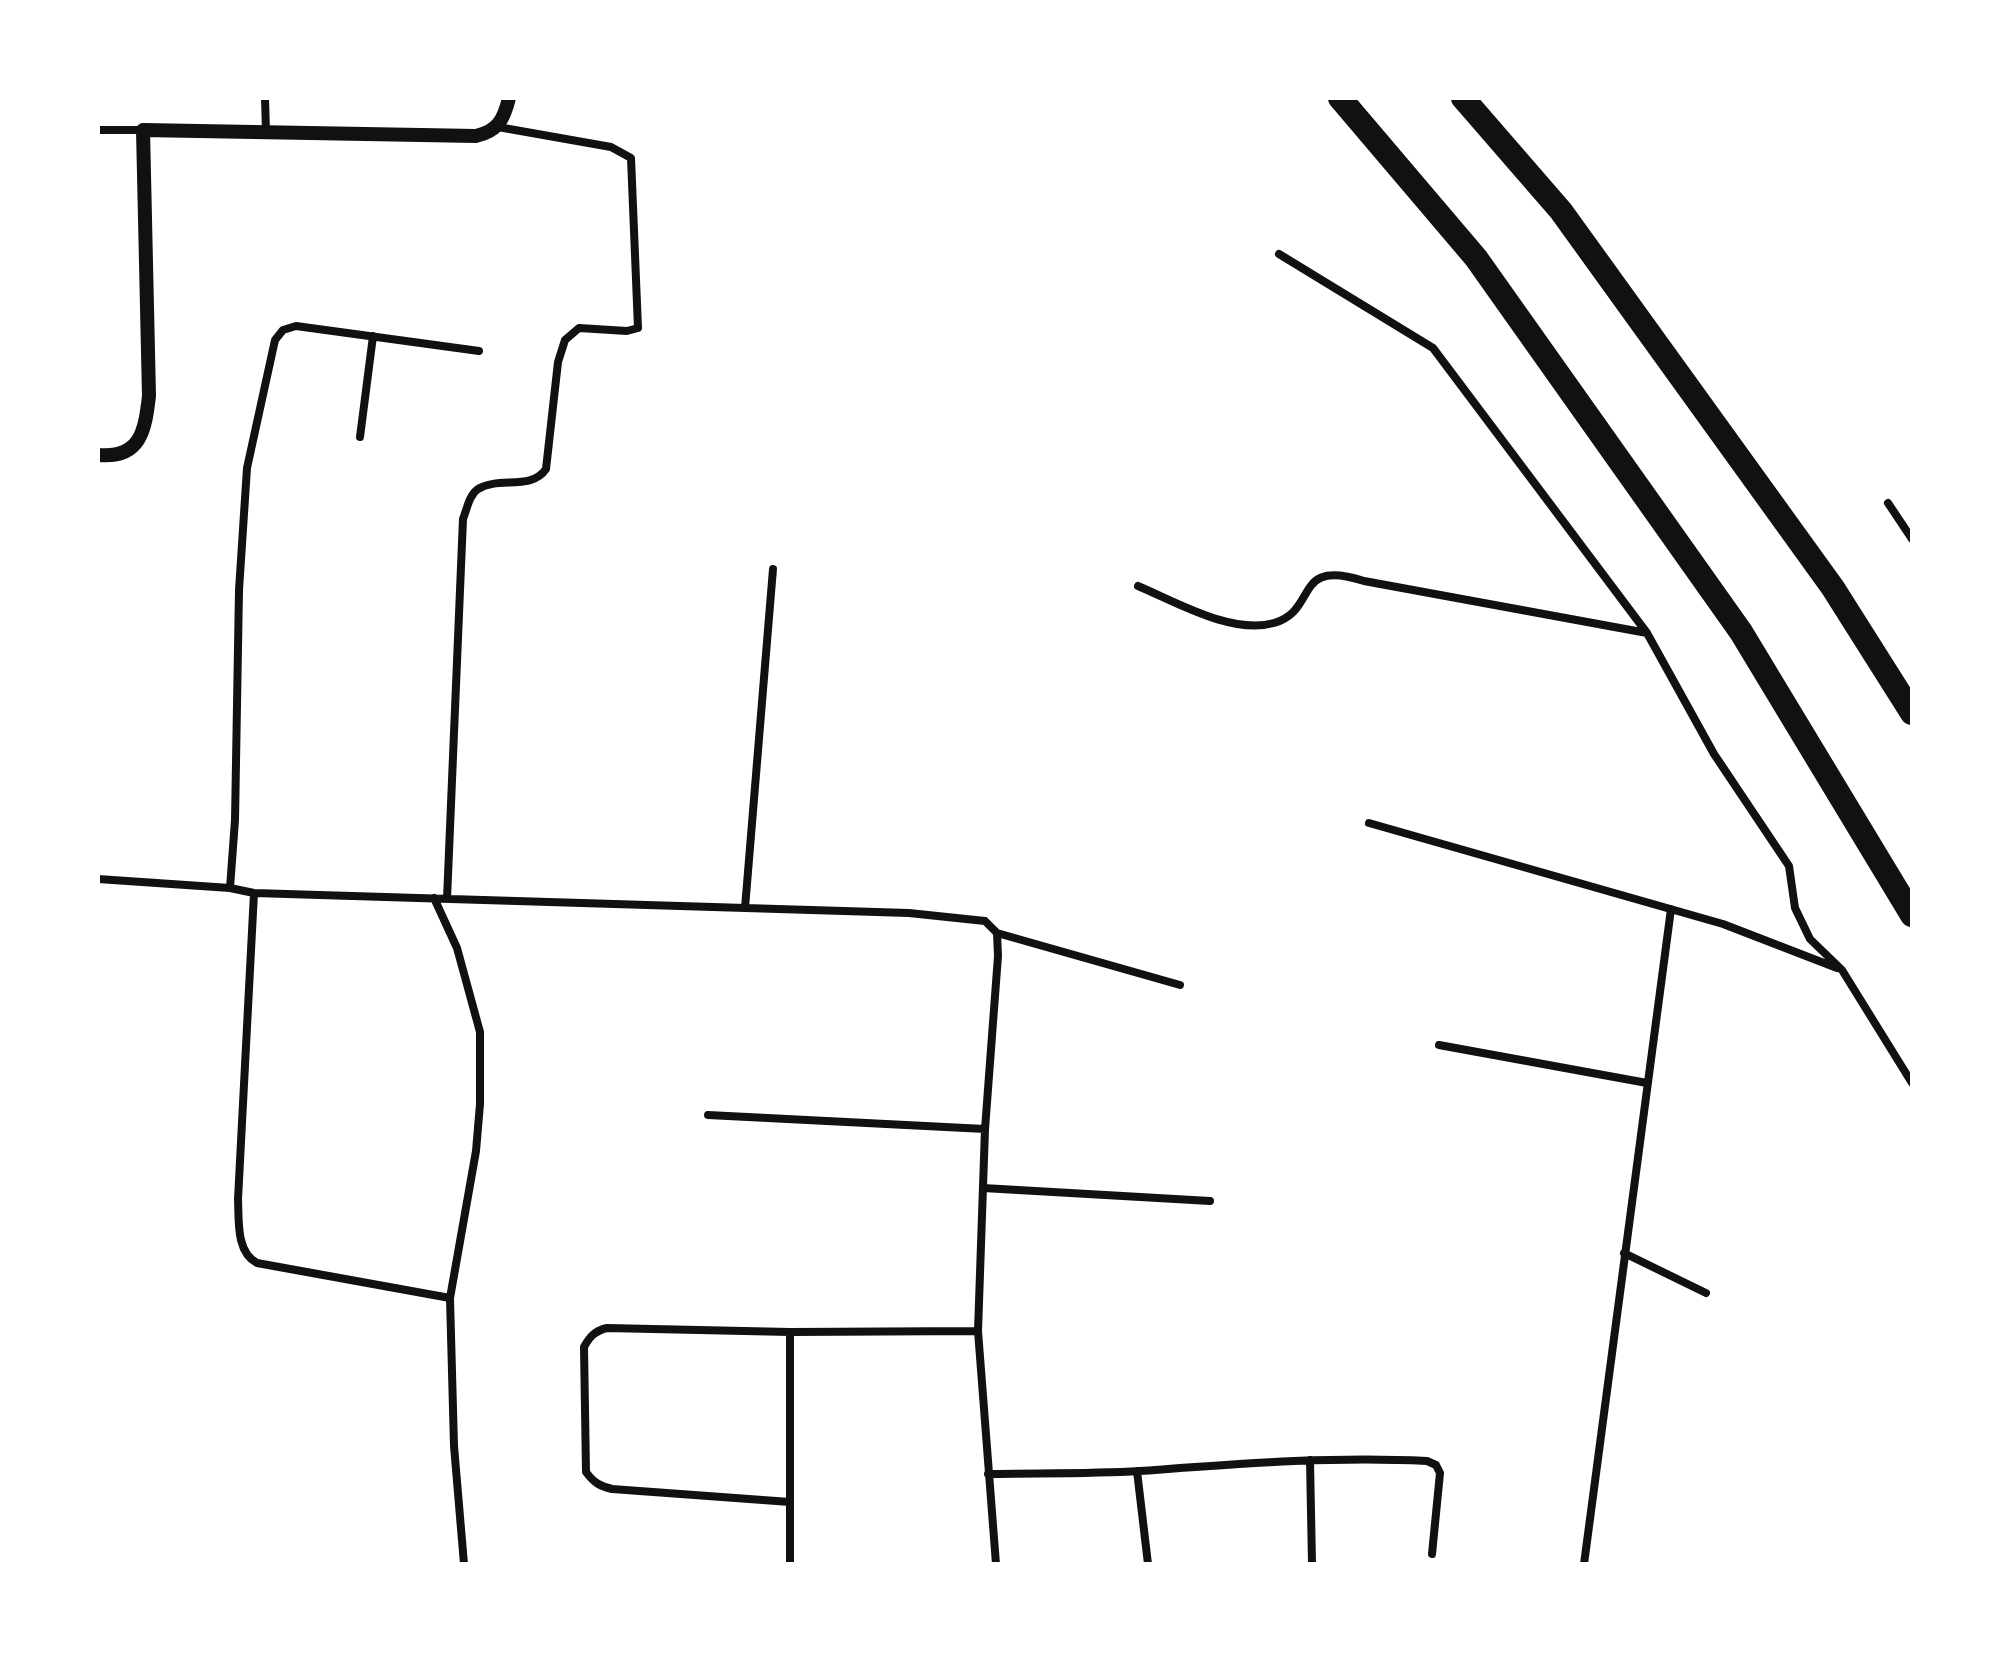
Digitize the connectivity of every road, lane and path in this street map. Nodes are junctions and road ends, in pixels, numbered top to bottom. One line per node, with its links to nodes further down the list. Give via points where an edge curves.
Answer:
1 (265, 98): 8 (street)
2 (509, 98): 5 (street)
3 (1340, 98): 28 (highway, via 1476,258 1741,632)
4 (1463, 98): 19 (highway, via 1561,211 1833,588)
5 (498, 127): 8 (street, via 476,136); 25 (street, via 611,147 631,158 638,328 579,328 565,340 546,469 541,477 479,488 470,497 463,519)
6 (98, 130): 7 (street)
7 (143, 130): 8 (street); 13 (street, via 149,396 145,425 137,444 112,456)
8 (266, 132)
9 (1279, 254): 18 (street, via 1433,348)
10 (373, 336): 11 (street); 12 (street); 22 (street, via 290,327 278,334 273,347 247,468)
11 (479, 351)
12 (360, 437)
13 (98, 455)
14 (1888, 503): 15 (street)
15 (1912, 539)
16 (773, 569): 26 (street)
17 (1138, 586): 18 (street, via 1218,620 1275,623 1290,614 1315,580 1342,574)
18 (1647, 633): 30 (street, via 1714,754 1789,866 1795,908 1810,939)
19 (1912, 713)
20 (1369, 823): 27 (street)
21 (98, 879): 22 (street)
22 (230, 888): 23 (street)
23 (254, 893): 24 (street); 41 (street, via 238,1199 243,1250 257,1263)
24 (434, 898): 25 (street); 41 (street, via 457,948 480,1032 476,1151)
25 (447, 899): 26 (street)
26 (745, 908): 29 (street, via 909,913 985,921)
27 (1671, 909): 30 (street); 33 (street)
28 (1912, 915)
29 (997, 933): 31 (street); 36 (street)
30 (1842, 970): 34 (street)
31 (1180, 985)
32 (1439, 1045): 33 (street)
33 (1647, 1083): 39 (street)
34 (1912, 1083)
35 (708, 1115): 36 (street)
36 (985, 1129): 37 (street)
37 (983, 1188): 38 (street); 42 (street)
38 (1210, 1201)
39 (1624, 1253): 40 (street); 54 (street)
40 (1706, 1293)
41 (450, 1298): 49 (street)
42 (978, 1331): 43 (street); 46 (street)
43 (790, 1332): 47 (street); 47 (street, via 607,1328 589,1337 584,1347 586,1472 593,1481 612,1489)
44 (1310, 1460): 45 (street); 48 (street, via 1362,1458 1436,1465 1440,1473); 53 (street)
45 (1137, 1471): 46 (street); 52 (street)
46 (988, 1474): 51 (street)
47 (790, 1502): 50 (street)
48 (1432, 1554)
49 (464, 1564)
50 (790, 1564)
51 (996, 1564)
52 (1148, 1564)
53 (1312, 1564)
54 (1584, 1564)

